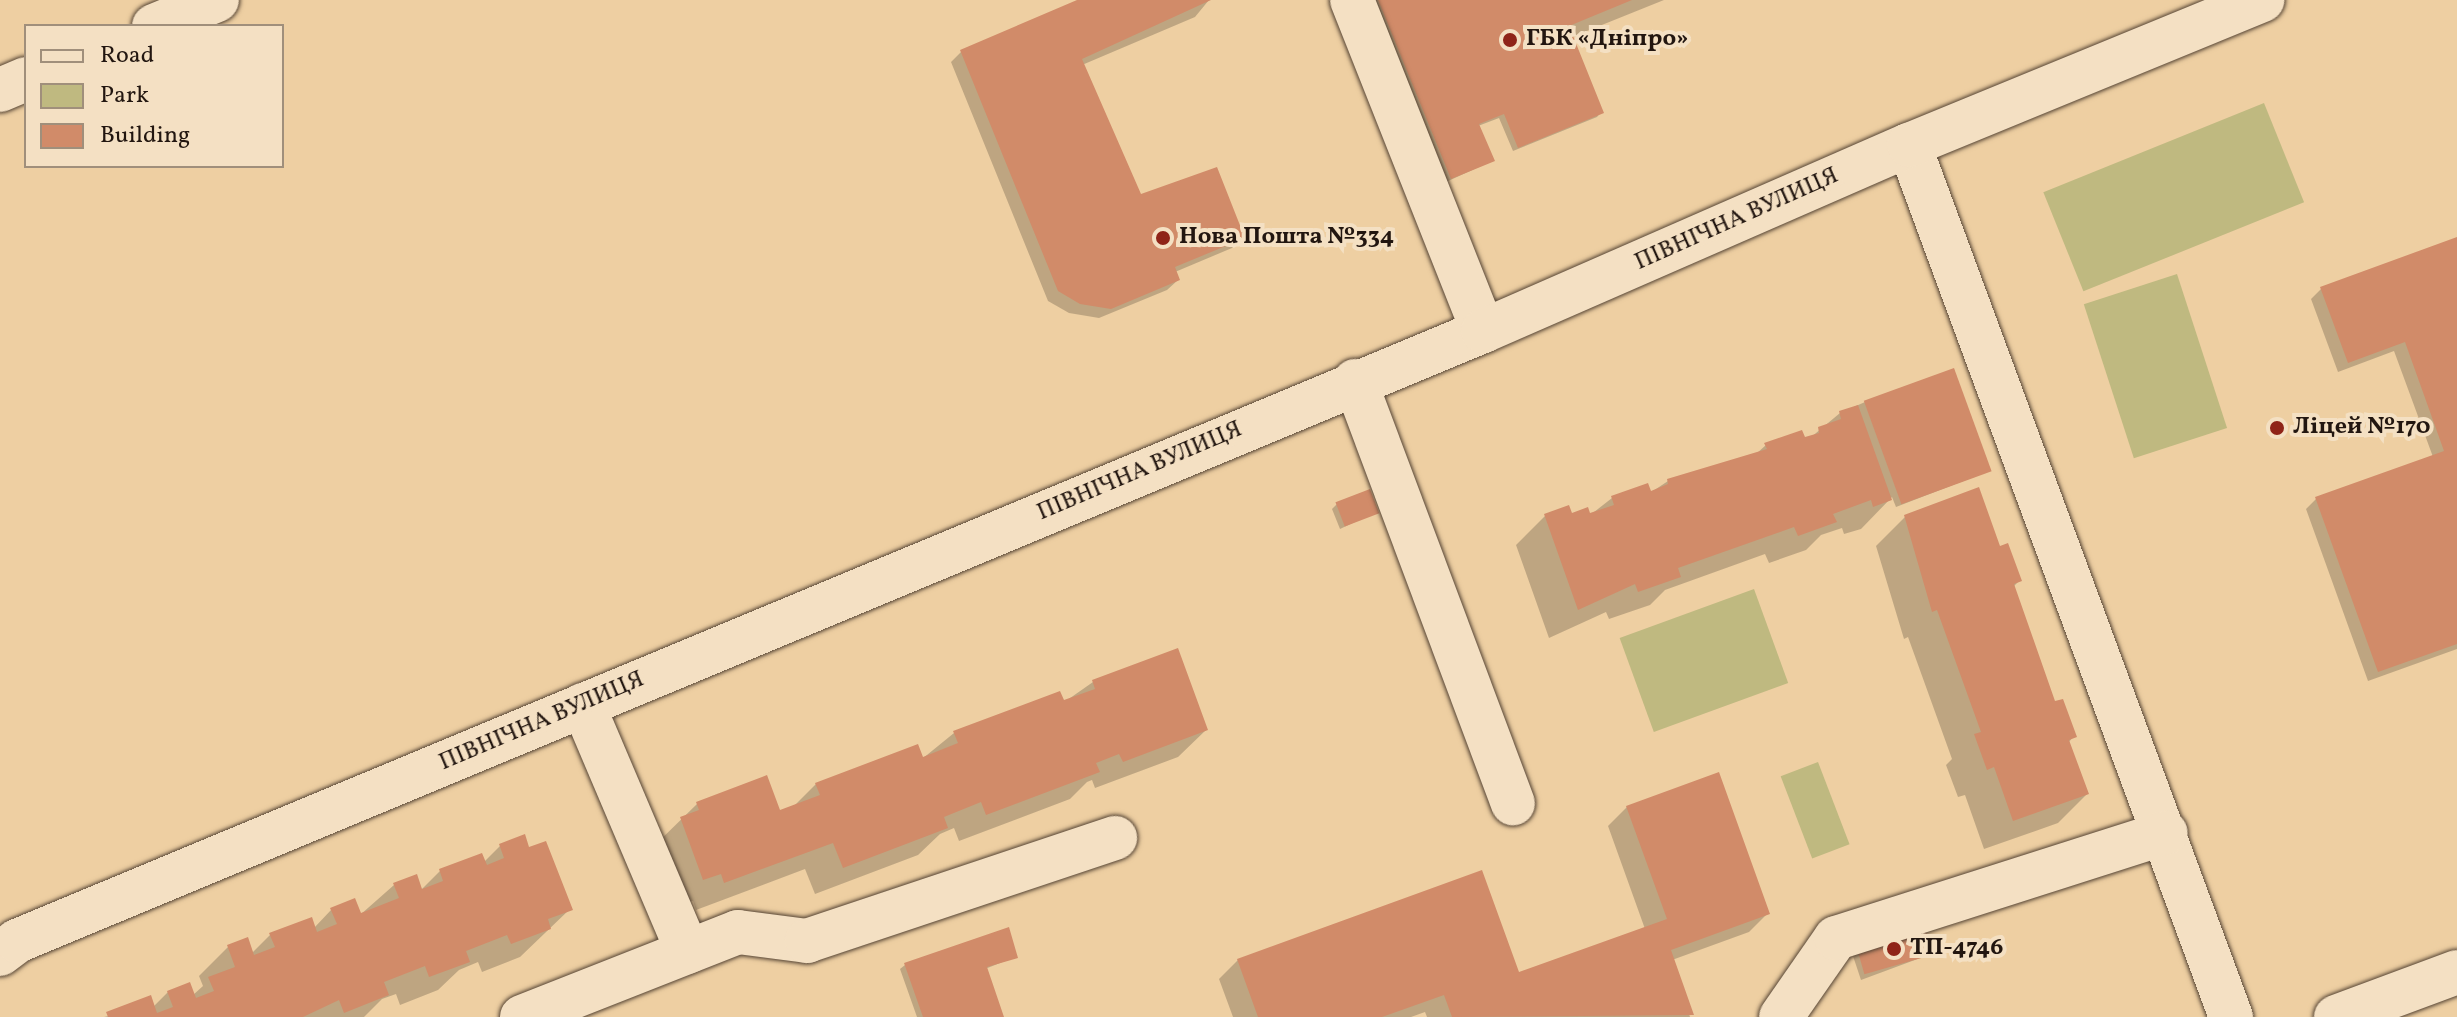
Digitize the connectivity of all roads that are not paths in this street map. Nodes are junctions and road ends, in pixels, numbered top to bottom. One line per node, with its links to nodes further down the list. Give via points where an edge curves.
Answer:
1 (217, 0): 4 (street)
2 (1352, 0): 8 (street)
3 (2262, 0): 7 (street, ПІВНІЧНА ВУЛИЦЯ)
4 (159, 24)
5 (24, 80): 6 (street)
6 (0, 90)
7 (1909, 145): 8 (street, ПІВНІЧНА ВУЛИЦЯ); 12 (street)
8 (1483, 331): 9 (street, ПІВНІЧНА ВУЛИЦЯ)
9 (1355, 381): 10 (street, ПІВНІЧНА ВУЛИЦЯ); 11 (street)
10 (583, 705): 14 (street, ПІВНІЧНА ВУЛИЦЯ); 15 (street)
11 (1513, 803)
12 (2166, 833): 19 (street, via 1836,938); 20 (street)
13 (1115, 838): 15 (street, via 807,941 738,932)
14 (6, 945)
15 (688, 952): 17 (street)
16 (2457, 972): 21 (street)
17 (576, 1007): 18 (street)
18 (522, 1017)
19 (1781, 1017)
20 (2231, 1017)
21 (2336, 1017)

